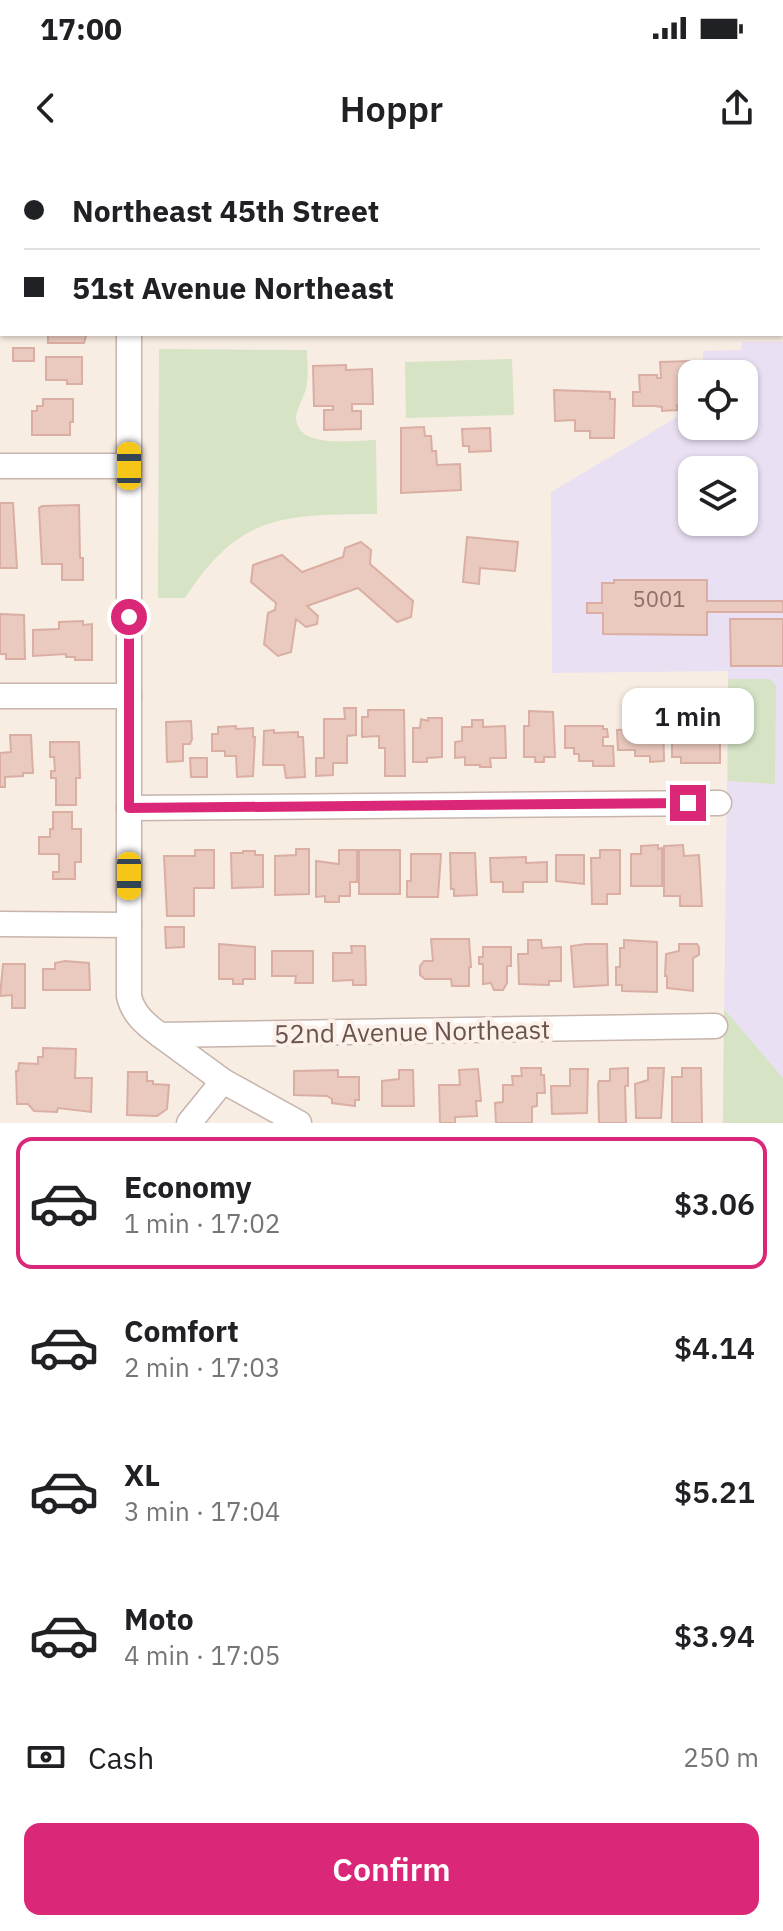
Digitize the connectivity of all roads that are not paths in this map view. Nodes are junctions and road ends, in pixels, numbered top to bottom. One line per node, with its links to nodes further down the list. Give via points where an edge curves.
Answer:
1 (129, 336): 3 (street)
2 (0, 466): 3 (street)
3 (129, 466): 5 (street)
4 (0, 696): 5 (street)
5 (129, 696): 7 (street)
6 (719, 803): 7 (street)
7 (129, 808): 9 (street)
8 (0, 924): 9 (street)
9 (129, 925): 11 (street, via 131,1007)
10 (715, 1026): 11 (street, 52nd Avenue Northeast)
11 (160, 1035): 12 (street)
12 (223, 1081): 13 (street); 14 (street)
13 (189, 1123)
14 (299, 1123)

